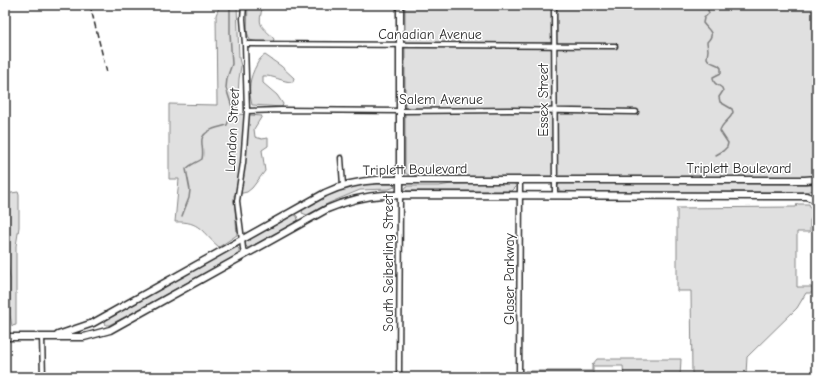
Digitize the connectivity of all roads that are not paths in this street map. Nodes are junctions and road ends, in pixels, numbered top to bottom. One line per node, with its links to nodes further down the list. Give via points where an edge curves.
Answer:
1 (244, 5): 4 (street, Landon Street)
2 (400, 5): 5 (main road, South Seiberling Street)
3 (554, 5): 6 (street, Essex Street)
4 (245, 44): 5 (street, Canadian Avenue); 8 (street, Landon Street)
5 (400, 45): 6 (street, Canadian Avenue); 9 (main road, South Seiberling Street)
6 (554, 45): 7 (street, Canadian Avenue); 10 (street, Essex Street)
7 (615, 46)
8 (247, 111): 9 (street, Salem Avenue); 22 (street, Landon Street, via 237,201)
9 (400, 111): 10 (street, Salem Avenue); 14 (main road, South Seiberling Street)
10 (554, 112): 11 (street, Salem Avenue); 16 (street, Essex Street)
11 (636, 112)
12 (341, 158): 17 (street)
13 (817, 179): 16 (main road, Triplett Boulevard)
14 (400, 180): 15 (main road, Triplett Boulevard); 17 (main road, Triplett Boulevard, via 369,180); 20 (main road, South Seiberling Street)
15 (520, 181): 16 (main road, Triplett Boulevard); 18 (street, Glaser Parkway)
16 (554, 181): 19 (street, Essex Street)
17 (343, 185): 22 (main road, Triplett Boulevard)
18 (520, 195): 19 (main road, Triplett Boulevard); 20 (main road, Triplett Boulevard); 29 (street, Glaser Parkway)
19 (555, 195): 21 (main road, Triplett Boulevard, via 804,196)
20 (400, 196): 23 (main road, Triplett Boulevard, via 375,195 346,201); 28 (street, South Seiberling Street)
21 (817, 200)
22 (241, 240): 23 (street, Landon Street); 26 (main road, Triplett Boulevard, via 92,323)
23 (244, 256): 26 (main road, Triplett Boulevard, via 110,330 84,337)
24 (5, 337): 25 (main road, Triplett Boulevard)
25 (42, 337): 26 (main road, Triplett Boulevard); 27 (street)
26 (52, 337)
27 (43, 377)
28 (399, 377)
29 (519, 377)

